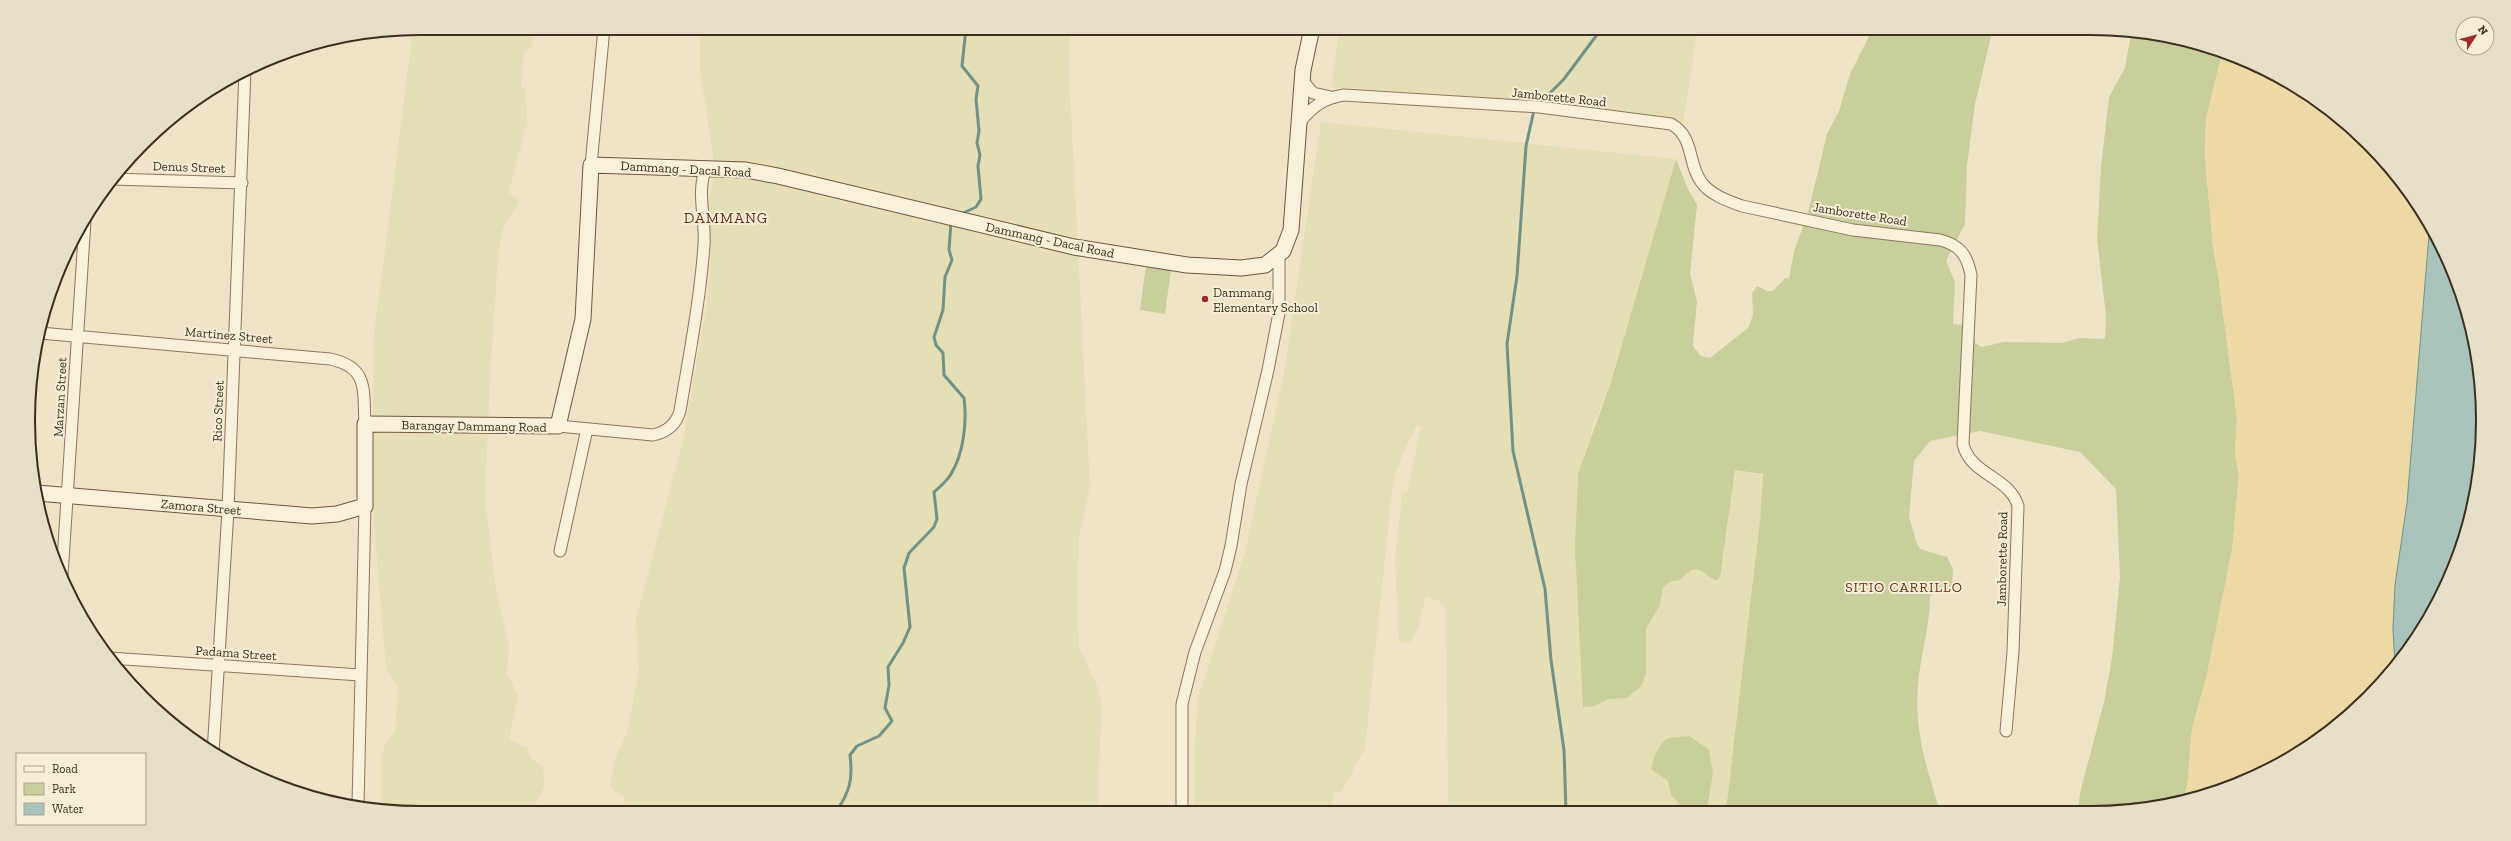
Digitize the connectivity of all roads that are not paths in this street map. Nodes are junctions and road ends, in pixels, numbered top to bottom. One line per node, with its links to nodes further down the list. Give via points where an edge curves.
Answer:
1 (603, 35): 7 (street)
2 (1311, 35): 4 (street)
3 (245, 78): 10 (street, Rico Street)
4 (1303, 81): 5 (street, via 1313,94); 6 (street)
5 (1331, 97): 6 (street, Jamborette Road, via 1310,110); 28 (street, Jamborette Road, via 1344,95 1539,107 1671,124 1685,135 1692,161 1702,183 1725,200 1853,230 1953,243 1966,256 1971,275 1963,444 1969,459 2009,488 2018,506 2014,638)
6 (1300, 122): 12 (street, via 1291,230)
7 (591, 165): 8 (street, Dammang - Dacal Road); 17 (street, Barangay Dammang Road, via 583,319)
8 (706, 167): 12 (street, Dammang - Dacal Road, via 778,176 1089,250 1187,265 1250,268 1265,265); 18 (street, via 701,188 704,243 701,275 679,416 668,430 653,435)
9 (120, 179): 10 (street, Denus Street)
10 (242, 183): 15 (street, Rico Street)
11 (84, 233): 14 (street, Marzan Street)
12 (1279, 256): 31 (street, via 1279,313 1244,470 1231,546 1225,571 1195,652 1183,698)
13 (45, 333): 14 (street, Martinez Street)
14 (77, 336): 15 (street, Martinez Street); 20 (street, Marzan Street)
15 (234, 350): 16 (street, Martinez Street, via 346,362 360,378); 22 (street, Rico Street)
16 (365, 424): 17 (street, Barangay Dammang Road); 21 (street)
17 (558, 426): 18 (street)
18 (587, 429): 23 (street)
19 (42, 494): 20 (street, Zamora Street)
20 (68, 496): 22 (street, Zamora Street); 24 (street, Marzan Street)
21 (365, 506): 22 (street, Zamora Street, via 337,514 312,516); 27 (street)
22 (228, 510): 26 (street, Rico Street)
23 (560, 551)
24 (63, 565)
25 (118, 659): 26 (street, Padama Street)
26 (220, 666): 27 (street, Padama Street); 29 (street, Rico Street)
27 (360, 675): 30 (street)
28 (2006, 731)
29 (214, 745)
30 (358, 801)
31 (1182, 806)

